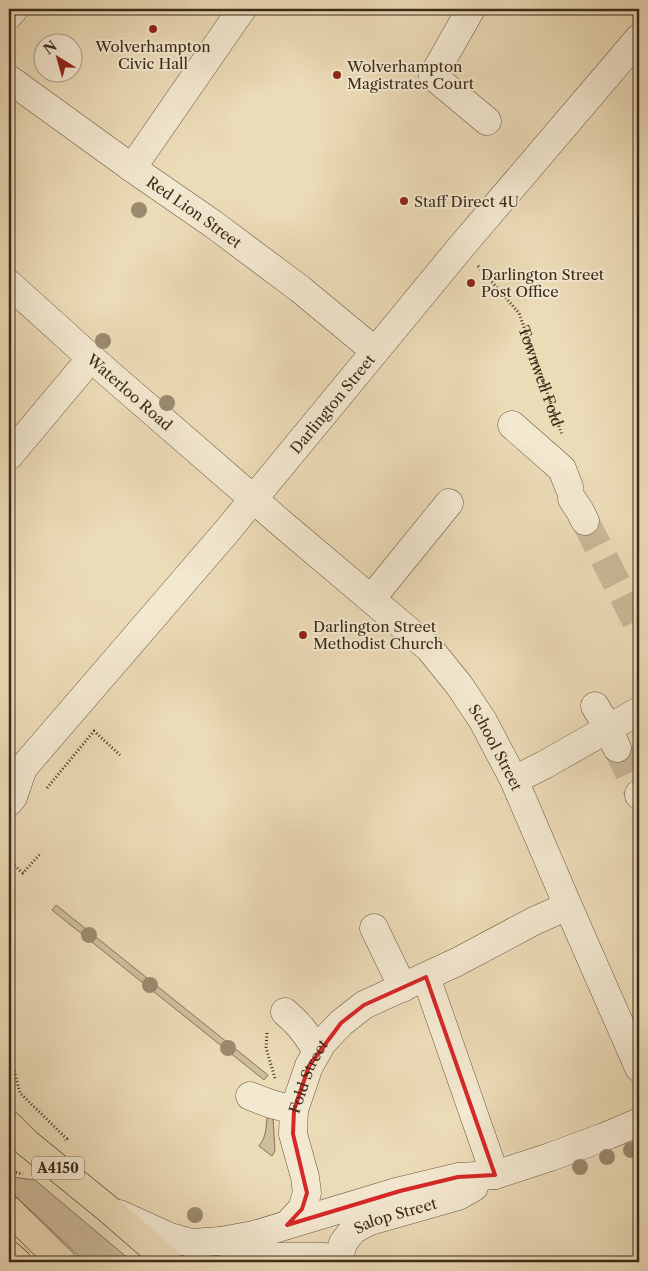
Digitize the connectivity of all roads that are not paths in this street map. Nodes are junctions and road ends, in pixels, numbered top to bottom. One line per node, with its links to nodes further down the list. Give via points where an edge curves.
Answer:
1 (14, 9): 4 (street)
2 (242, 9): 8 (street)
3 (471, 9): 7 (street, via 434,76)
4 (9, 15)
5 (639, 38): 10 (street, Darlington Street)
6 (9, 78): 8 (street, Red Lion Street)
7 (487, 121)
8 (132, 168): 10 (street, Red Lion Street, via 300,289)
9 (9, 284): 11 (street, Waterloo Road)
10 (374, 351): 14 (street, Darlington Street)
11 (91, 358): 13 (street); 14 (street, Waterloo Road)
12 (512, 425): 16 (street, via 562,469)
13 (9, 456)
14 (254, 498): 17 (street, School Street); 19 (street, Darlington Street)
15 (449, 503): 17 (street)
16 (576, 504)
17 (371, 599): 20 (street, School Street, via 429,648 483,721)
18 (639, 710): 20 (street)
19 (16, 773): 21 (street, Darlington Street, via 13,797)
20 (514, 780): 22 (street, School Street)
21 (9, 802)
22 (568, 906): 24 (street, Fold Street); 27 (street, School Street)
23 (374, 928): 24 (street)
24 (414, 982): 26 (street, Fold Street, via 364,1006 341,1023); 32 (street)
25 (285, 1012): 26 (street, via 307,1034)
26 (317, 1052): 29 (street, Fold Street)
27 (639, 1068)
28 (250, 1096): 29 (street)
29 (286, 1108): 35 (street, Fold Street, via 307,1193 302,1209)
30 (639, 1122): 32 (street, Salop Street)
31 (9, 1125): 33 (highway, A4150)
32 (495, 1175): 35 (street, Salop Street, via 458,1178 400,1191); 38 (street, Salop Street, via 458,1196 370,1221 353,1230 342,1243)
33 (108, 1209): 36 (street, Salop Street, via 191,1243); 41 (highway, A4150)
34 (9, 1210): 40 (highway)
35 (287, 1225): 36 (street, Salop Street)
36 (222, 1241): 38 (street, Salop Street, via 258,1257)
37 (9, 1255): 39 (highway)
38 (339, 1260)
39 (17, 1262)
40 (62, 1262)
41 (169, 1262)

